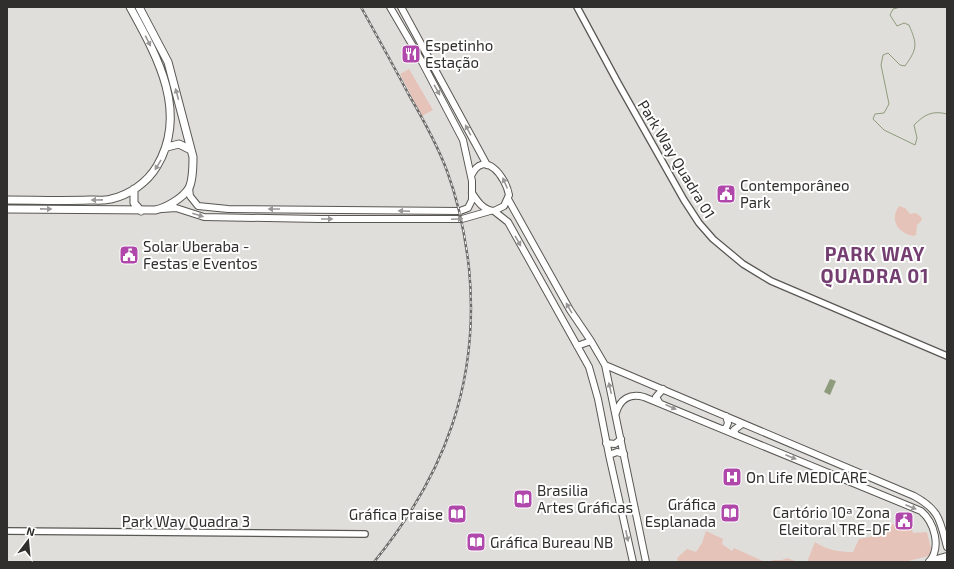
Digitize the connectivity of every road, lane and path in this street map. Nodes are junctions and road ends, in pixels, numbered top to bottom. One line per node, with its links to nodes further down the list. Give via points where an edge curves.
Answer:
1 (130, 7): 6 (main road, one-way to 6, via 166,84 171,122)
2 (139, 7): 7 (main road, one-way to 2, via 168,62)
3 (390, 7): 9 (main road, one-way to 9, via 457,127 463,140)
4 (400, 7): 8 (main road, one-way to 4)
5 (577, 7): 21 (street, Park Way Quadra 01, via 684,200 713,239 743,264 771,281)
6 (167, 147): 7 (main road, via 179,144); 11 (main road, one-way to 11, via 154,172)
7 (191, 150): 10 (main road, via 193,168)
8 (486, 165): 9 (main road, via 474,169); 13 (main road, one-way to 8, via 508,188 503,177)
9 (471, 176): 12 (main road)
10 (189, 188): 12 (main road, one-way to 10, via 468,208 460,211 228,209 198,206 190,196); 16 (main road)
11 (134, 189): 14 (main road, one-way to 14, via 123,196 105,200); 17 (main road, via 134,203)
12 (472, 193): 18 (main road, via 479,203)
13 (508, 199): 18 (main road, via 504,206); 19 (main road, one-way to 13, via 570,310)
14 (7, 200)
15 (7, 209): 17 (main road, one-way to 17)
16 (160, 210): 17 (main road); 18 (main road, one-way to 18, via 176,208 206,217 320,219 462,219)
17 (141, 211)
18 (492, 211): 20 (main road, one-way to 20, via 508,222)
19 (591, 340): 20 (main road); 22 (main road)
20 (577, 346): 31 (main road, via 591,374)
21 (947, 356)
22 (605, 365): 23 (main road); 25 (main road, one-way to 22)
23 (663, 389): 24 (main road, via 656,397); 26 (main road)
24 (659, 402): 25 (main road, via 633,395 620,402); 28 (main road, one-way to 28)
25 (616, 413): 30 (main road)
26 (726, 416): 27 (main road); 28 (main road, via 728,424)
27 (742, 424): 29 (main road, via 734,430); 34 (main road)
28 (723, 429): 29 (main road)
29 (736, 435): 36 (main road, one-way to 36)
30 (620, 439): 31 (main road, via 615,444); 32 (main road)
31 (606, 443): 33 (main road)
32 (624, 454): 33 (main road, via 617,452); 45 (main road)
33 (609, 455): 44 (main road, one-way to 44)
34 (855, 471): 35 (main road); 36 (main road, via 855,477)
35 (868, 476): 37 (main road, via 862,480); 38 (main road, via 921,500 938,515)
36 (851, 482): 37 (main road)
37 (860, 487): 39 (main road, one-way to 39, via 921,511 927,516)
38 (942, 526): 39 (main road, via 940,530); 42 (main road)
39 (933, 528): 46 (main road, via 936,551)
40 (7, 531): 41 (street, Park Way Quadra 3)
41 (365, 534)
42 (947, 547)
43 (947, 557): 46 (highway)
44 (633, 562)
45 (646, 562)
46 (930, 562)

